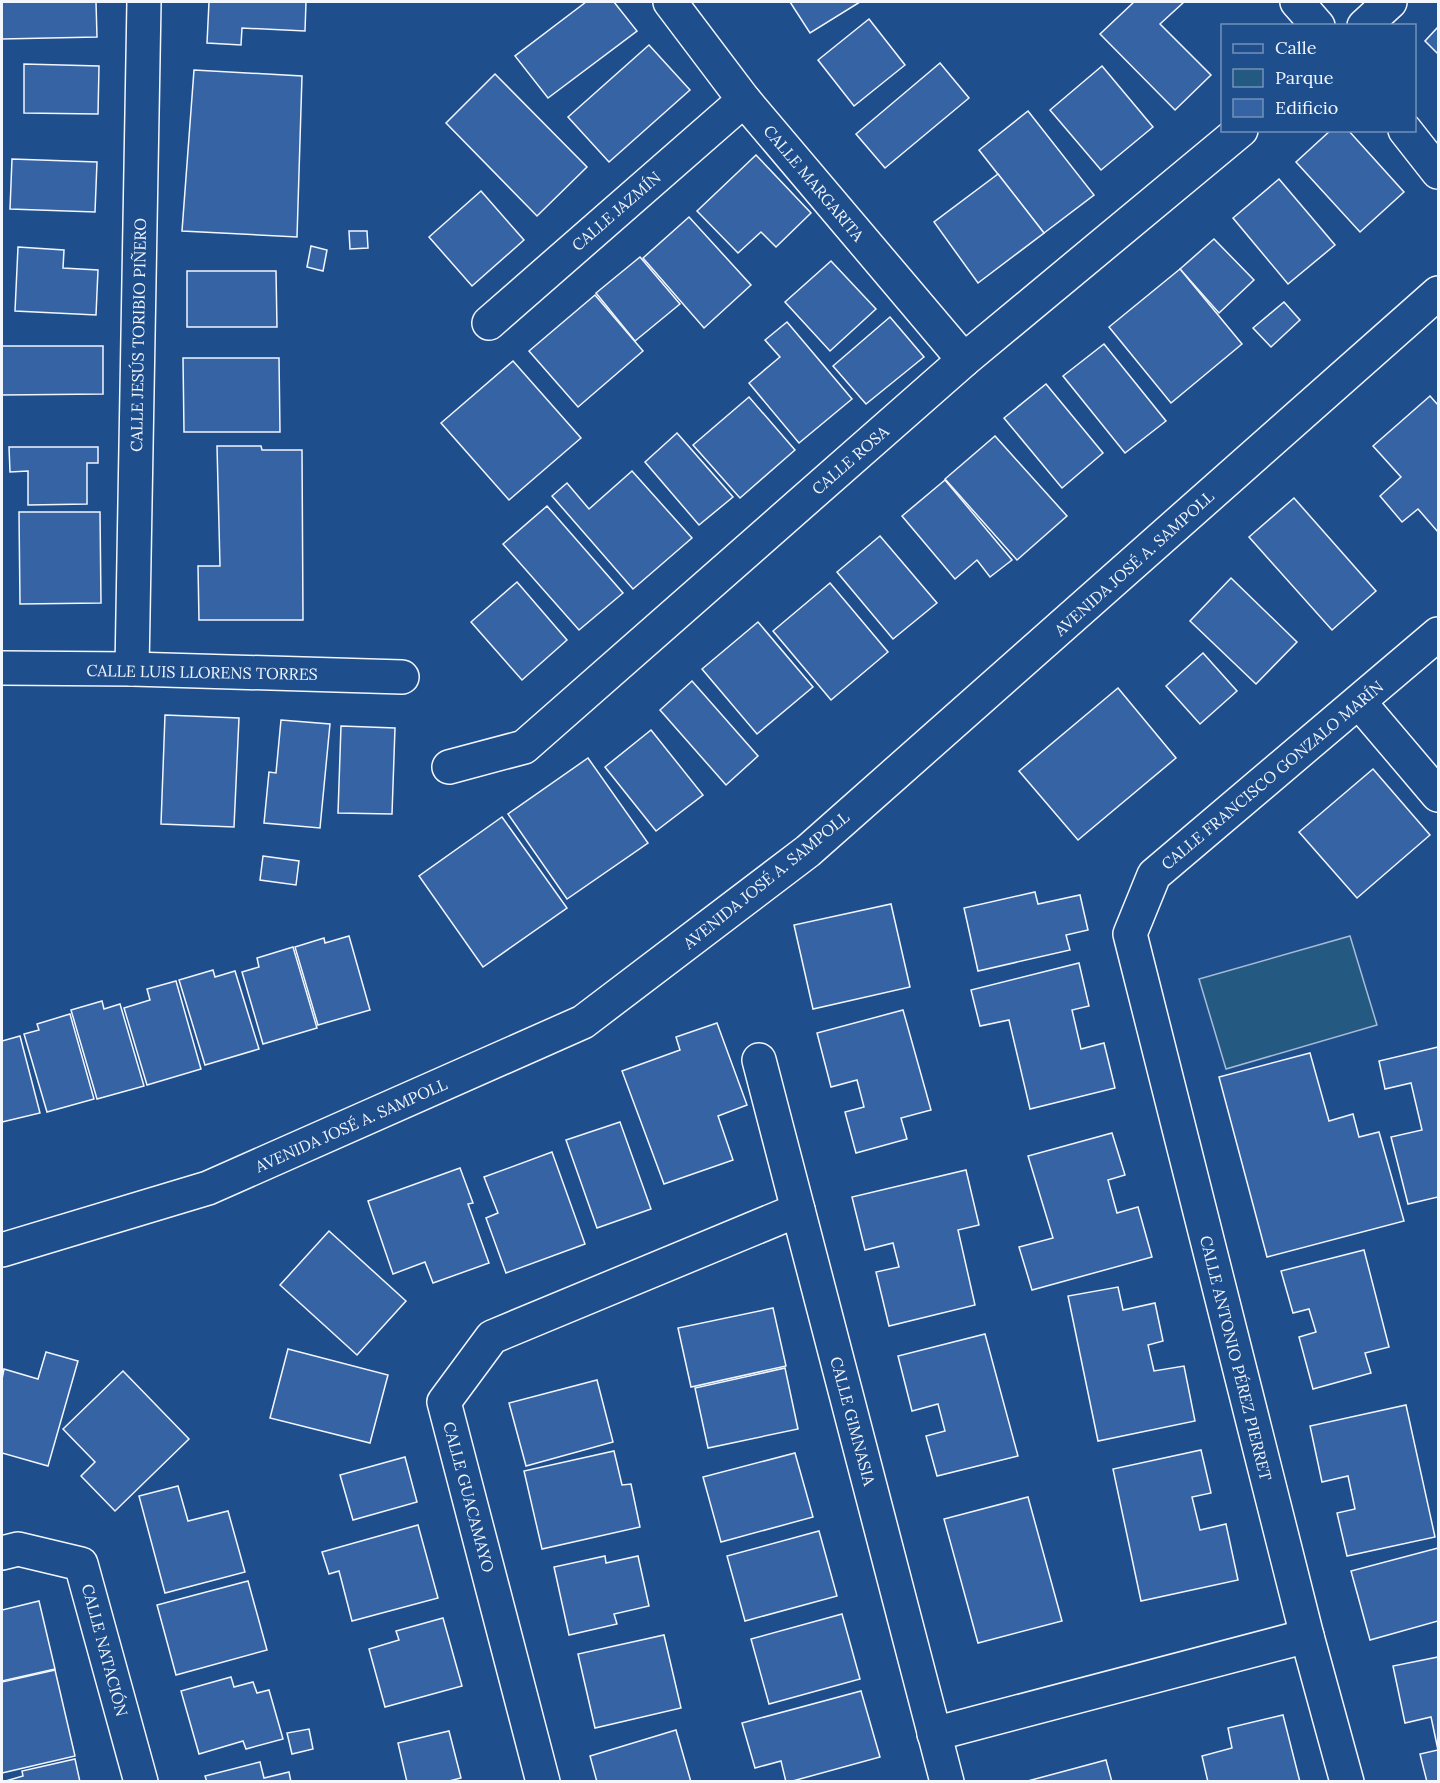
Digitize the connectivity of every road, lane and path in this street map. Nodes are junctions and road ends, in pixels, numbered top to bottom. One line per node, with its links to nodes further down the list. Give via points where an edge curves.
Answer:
1 (144, 2): 16 (street, CALLE JESÚS TORIBIO PIÑERO)
2 (670, 2): 7 (street, CALLE MARGARITA)
3 (1297, 2): 5 (street)
4 (1390, 2): 6 (street)
5 (1316, 24)
6 (1366, 24)
7 (744, 100): 12 (street, CALLE JAZMÍN); 13 (street, CALLE MARGARITA)
8 (1239, 132): 13 (street, CALLE ROSA)
9 (1407, 132): 10 (street)
10 (1438, 172)
11 (1438, 293): 24 (street, AVENIDA JOSÉ A. SAMPOLL, via 808,851 584,1022 208,1188)
12 (489, 323)
13 (964, 360): 19 (street, CALLE ROSA, via 524,747)
14 (1438, 634): 18 (street, CALLE FRANCISCO GONZALO MARÍN)
15 (2, 668): 16 (street, CALLE LUIS LLORENS TORRES)
16 (132, 669): 17 (street, CALLE LUIS LLORENS TORRES)
17 (402, 677)
18 (1359, 702): 20 (street); 21 (street, CALLE FRANCISCO GONZALO MARÍN, via 1154,875)
19 (449, 767)
20 (1438, 795)
21 (1130, 934): 26 (street, CALLE ANTONIO PÉREZ PIERRET)
22 (759, 1060): 23 (street, CALLE GIMNASIA)
23 (798, 1210): 27 (street, CALLE GIMNASIA); 29 (street, CALLE GUACAMAYO, via 492,1337 444,1402)
24 (2, 1250)
25 (2, 1553): 28 (street, CALLE NATACIÓN, via 18,1549 81,1564)
26 (1307, 1636): 27 (street); 31 (street, CALLE ANTONIO PÉREZ PIERRET)
27 (934, 1734): 30 (street, CALLE GIMNASIA)
28 (141, 1782)
29 (543, 1782)
30 (947, 1782)
31 (1347, 1782)

